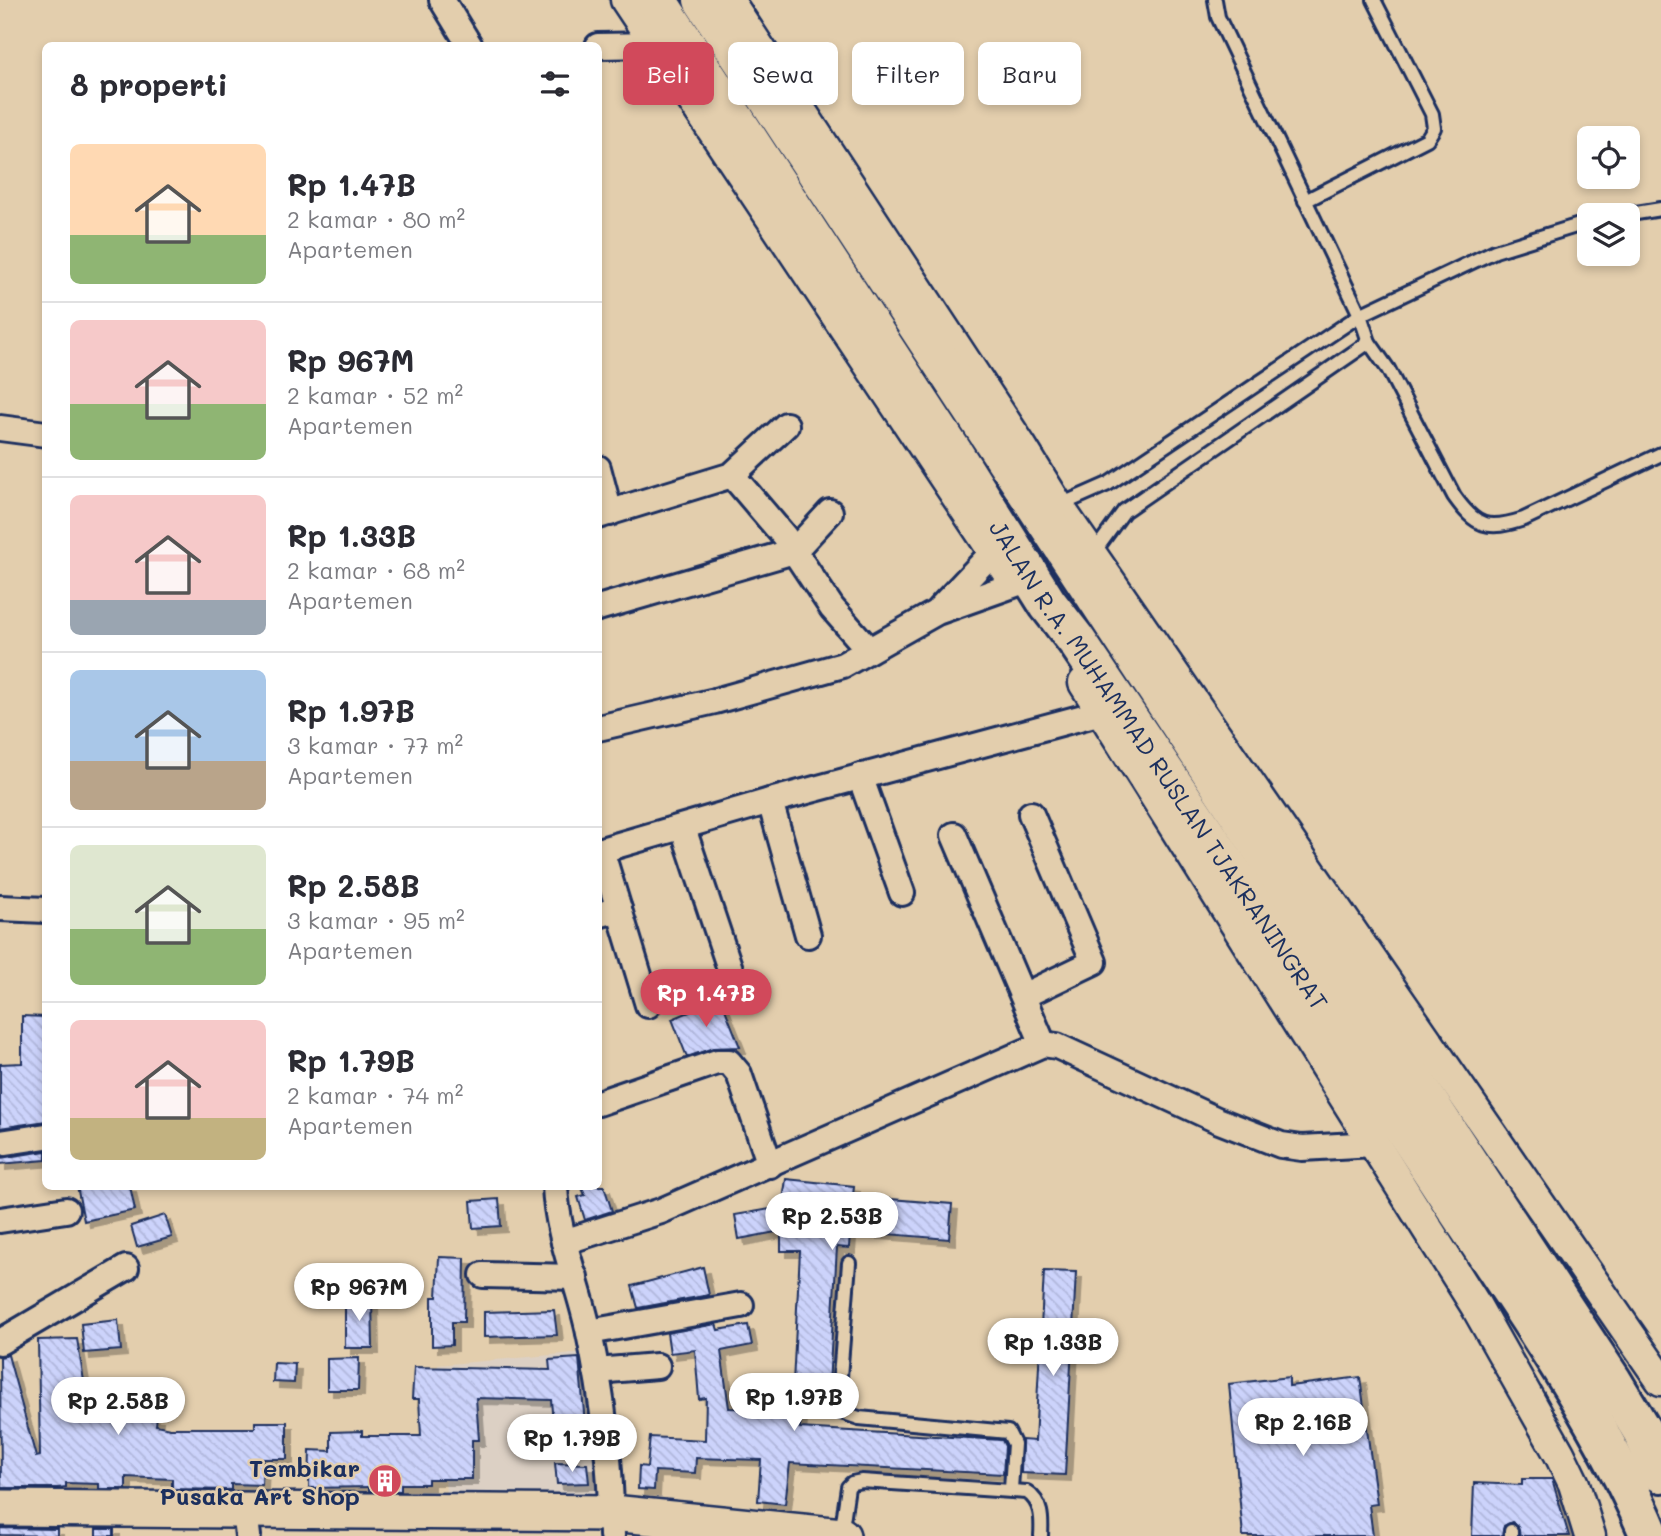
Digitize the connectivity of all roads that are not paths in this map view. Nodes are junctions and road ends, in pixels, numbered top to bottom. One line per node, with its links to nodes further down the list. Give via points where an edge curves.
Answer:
1 (442, 0): 8 (street)
2 (626, 0): 9 (street, JALAN R.A. MUHAMMAD RUSLAN TJAKRANINGRAT)
3 (657, 0): 30 (highway, JALAN R.A. MUHAMMAD RUSLAN TJAKRANINGRAT, via 954,454)
4 (703, 0): 29 (highway, JALAN R.A. MUHAMMAD RUSLAN TJAKRANINGRAT)
5 (728, 0): 24 (street)
6 (1215, 0): 13 (lane, via 1218,17)
7 (1374, 0): 13 (lane, via 1432,114 1434,128 1427,139)
8 (468, 42)
9 (654, 42)
10 (602, 46): 11 (street)
11 (623, 46)
12 (696, 105): 28 (street, JALAN R.A. MUHAMMAD RUSLAN TJAKRANINGRAT)
13 (1304, 201): 17 (lane)
14 (1661, 209): 15 (lane)
15 (1640, 212)
16 (1577, 226): 17 (lane, via 1495,251)
17 (1360, 315): 18 (lane); 24 (lane, via 1108,484)
18 (1369, 342): 22 (lane, via 1388,369 1454,496 1466,513 1483,525 1524,519); 29 (lane, via 1124,511)
19 (786, 425): 23 (street)
20 (0, 428): 21 (street)
21 (42, 433)
22 (1661, 454)
23 (732, 475): 26 (street); 27 (street)
24 (1058, 506): 29 (highway)
25 (830, 512): 27 (street)
26 (604, 515)
27 (794, 551): 31 (street); 35 (street, via 832,608)
28 (993, 552): 30 (street, JALAN R.A. MUHAMMAD RUSLAN TJAKRANINGRAT); 32 (street)
29 (1081, 558): 33 (highway, JALAN R.A. MUHAMMAD RUSLAN TJAKRANINGRAT); 36 (street, JALAN R.A. MUHAMMAD RUSLAN TJAKRANINGRAT)
30 (1032, 594): 32 (street); 34 (highway, JALAN R.A. MUHAMMAD RUSLAN TJAKRANINGRAT); 37 (street, JALAN R.A. MUHAMMAD RUSLAN TJAKRANINGRAT)
31 (602, 607)
32 (937, 612): 35 (street)
33 (1106, 614): 36 (highway); 74 (highway, JALAN R.A. MUHAMMAD RUSLAN TJAKRANINGRAT, via 1612,1381)
34 (1076, 640): 37 (highway); 82 (highway, JALAN R.A. MUHAMMAD RUSLAN TJAKRANINGRAT, via 1582,1401)
35 (869, 650): 38 (street, via 814,675)
36 (1166, 664): 73 (street, JALAN R.A. MUHAMMAD RUSLAN TJAKRANINGRAT)
37 (1099, 707): 39 (street); 58 (street, JALAN R.A. MUHAMMAD RUSLAN TJAKRANINGRAT)
38 (602, 727)
39 (860, 776): 40 (street); 46 (street)
40 (769, 801): 42 (street); 50 (street)
41 (1031, 814): 52 (street, via 1094,962)
42 (683, 828): 44 (street); 51 (street)
43 (954, 835): 52 (street)
44 (602, 850)
45 (602, 865): 49 (street)
46 (902, 893)
47 (0, 908): 48 (street)
48 (42, 909)
49 (609, 912): 53 (street)
50 (808, 934)
51 (733, 978)
52 (1023, 996): 54 (street)
53 (648, 1005)
54 (1043, 1044): 58 (street, via 1057,1046 1217,1121 1281,1145); 59 (street)
55 (602, 1101): 59 (street, via 729,1062 739,1074)
56 (42, 1137): 57 (street)
57 (0, 1143)
58 (1374, 1144): 81 (street, JALAN R.A. MUHAMMAD RUSLAN TJAKRANINGRAT, via 1476,1306 1559,1453)
59 (769, 1165): 63 (street, via 662,1211)
60 (556, 1190): 63 (street)
61 (66, 1210): 62 (street)
62 (0, 1220)
63 (564, 1242): 67 (street)
64 (849, 1263): 75 (lane, via 838,1402 841,1412 859,1418 1008,1432 1014,1444)
65 (126, 1268): 70 (street)
66 (483, 1275): 67 (street)
67 (575, 1277): 69 (street)
68 (741, 1305): 69 (street)
69 (589, 1332): 72 (street)
70 (0, 1342)
71 (657, 1366): 72 (street)
72 (596, 1371): 78 (street)
73 (1661, 1380)
74 (1661, 1473)
75 (1011, 1489): 79 (lane, via 852,1483 846,1493); 80 (lane, via 1027,1492 1038,1502)
76 (0, 1508): 77 (main road)
77 (246, 1523): 78 (main road)
78 (612, 1525): 79 (main road)
79 (841, 1536)
80 (1041, 1536)
81 (1590, 1536)
82 (1650, 1536)

